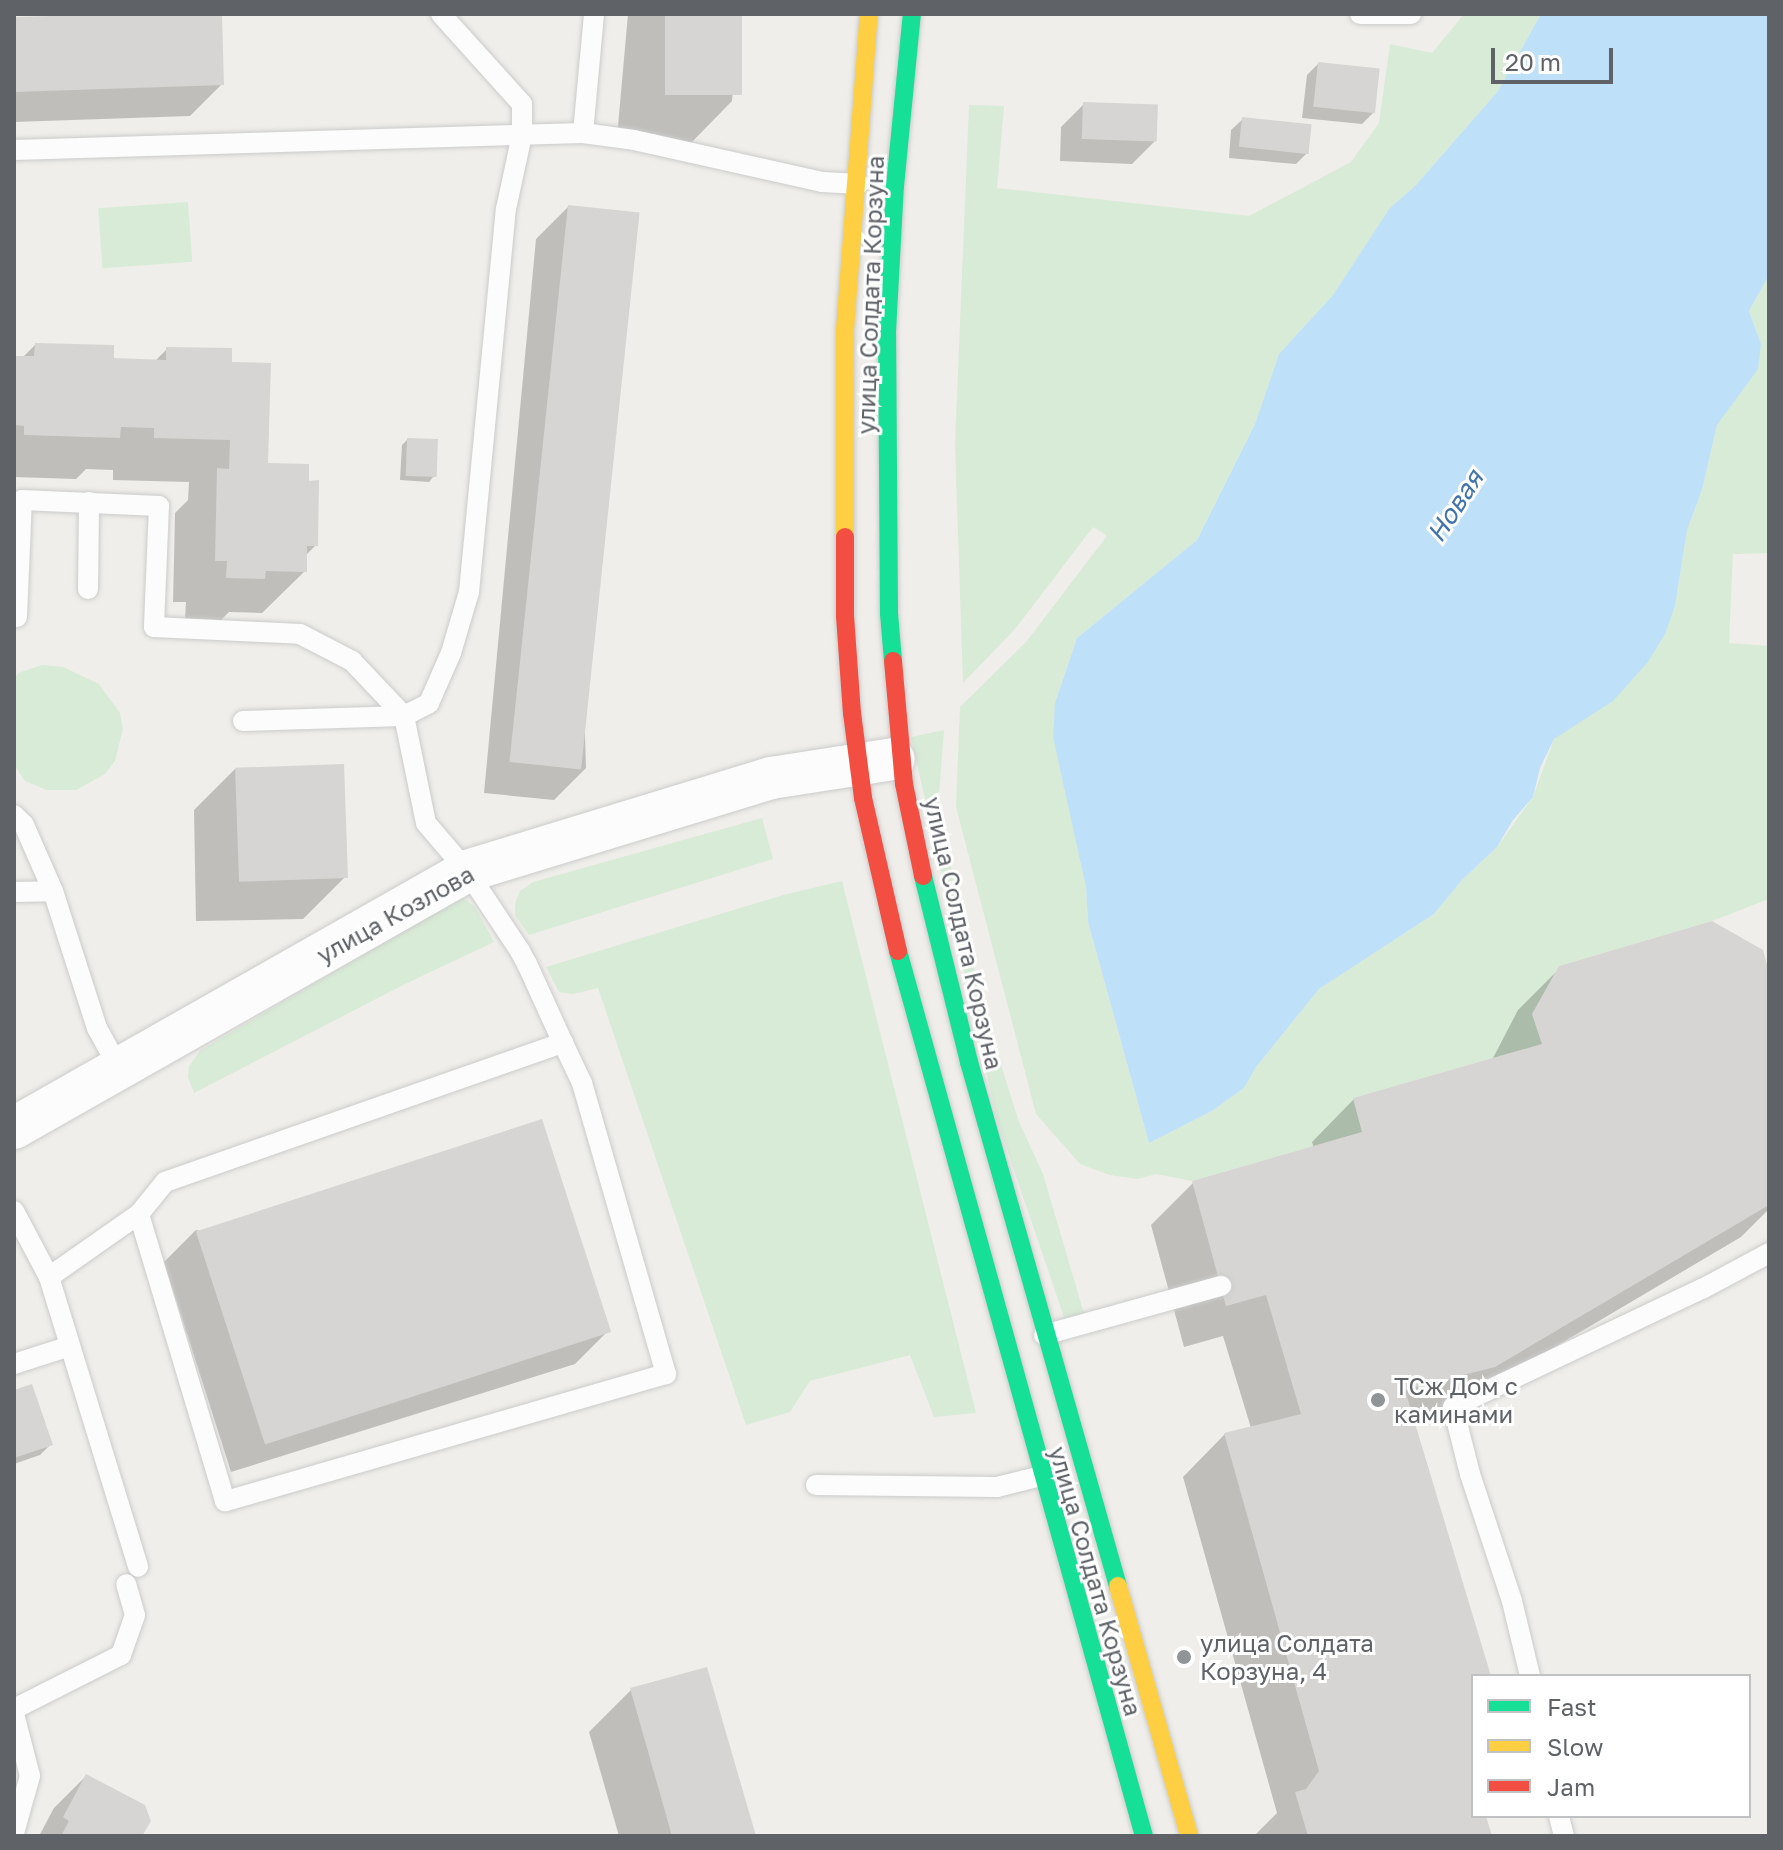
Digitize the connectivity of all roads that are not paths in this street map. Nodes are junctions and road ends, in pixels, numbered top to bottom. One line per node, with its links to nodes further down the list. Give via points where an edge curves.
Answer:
1 (441, 14): 8 (lane, via 522,104)
2 (594, 14): 7 (lane)
3 (869, 14): 10 (street, улица Солдата Корзуна)
4 (912, 14): 11 (street, улица Солдата Корзуна)
5 (1360, 14): 6 (lane)
6 (1411, 14)
7 (583, 133): 8 (lane); 10 (lane)
8 (522, 135): 9 (lane); 15 (lane, via 506,209 469,592 429,703)
9 (14, 150)
10 (854, 184): 11 (lane); 18 (street, улица Солдата Корзуна, via 845,330 845,616)
11 (895, 186): 17 (street, улица Солдата Корзуна, via 887,332 889,598)
12 (89, 502): 13 (lane); 14 (lane, via 22,500); 15 (lane, via 159,506 154,627 300,634 352,661)
13 (88, 589)
14 (17, 617)
15 (404, 716): 16 (lane); 20 (lane, via 426,823)
16 (243, 721)
17 (901, 758): 18 (street, улица Козлова); 31 (street, улица Солдата Корзуна, via 942,960)
18 (858, 763): 20 (street, улица Козлова, via 771,778); 33 (street, улица Солдата Корзуна, via 897,951)
19 (14, 815): 21 (lane, via 24,825)
20 (467, 871): 23 (lane, via 520,951); 24 (street, улица Козлова)
21 (53, 891): 22 (lane); 24 (lane, via 97,1028)
22 (14, 892)
23 (563, 1043): 27 (lane, via 165,1182); 27 (lane, via 582,1083 666,1374 225,1501)
24 (120, 1070): 25 (street, улица Козлова)
25 (14, 1128)
26 (14, 1211): 29 (lane)
27 (139, 1214): 29 (lane)
28 (1769, 1253): 37 (lane, via 1453,1407)
29 (49, 1277): 32 (lane)
30 (1221, 1286): 31 (lane)
31 (1045, 1335): 33 (lane); 41 (street, улица Солдата Корзуна)
32 (70, 1346): 34 (lane); 38 (lane, via 132,1576 135,1615 121,1655)
33 (1005, 1347): 35 (street, улица Солдата Корзуна)
34 (14, 1364)
35 (1041, 1476): 36 (lane, via 997,1487); 40 (street, улица Солдата Корзуна)
36 (816, 1485)
37 (1530, 1674)
38 (14, 1712): 39 (lane, via 30,1776)
39 (14, 1833)
40 (1144, 1836)
41 (1189, 1836)

